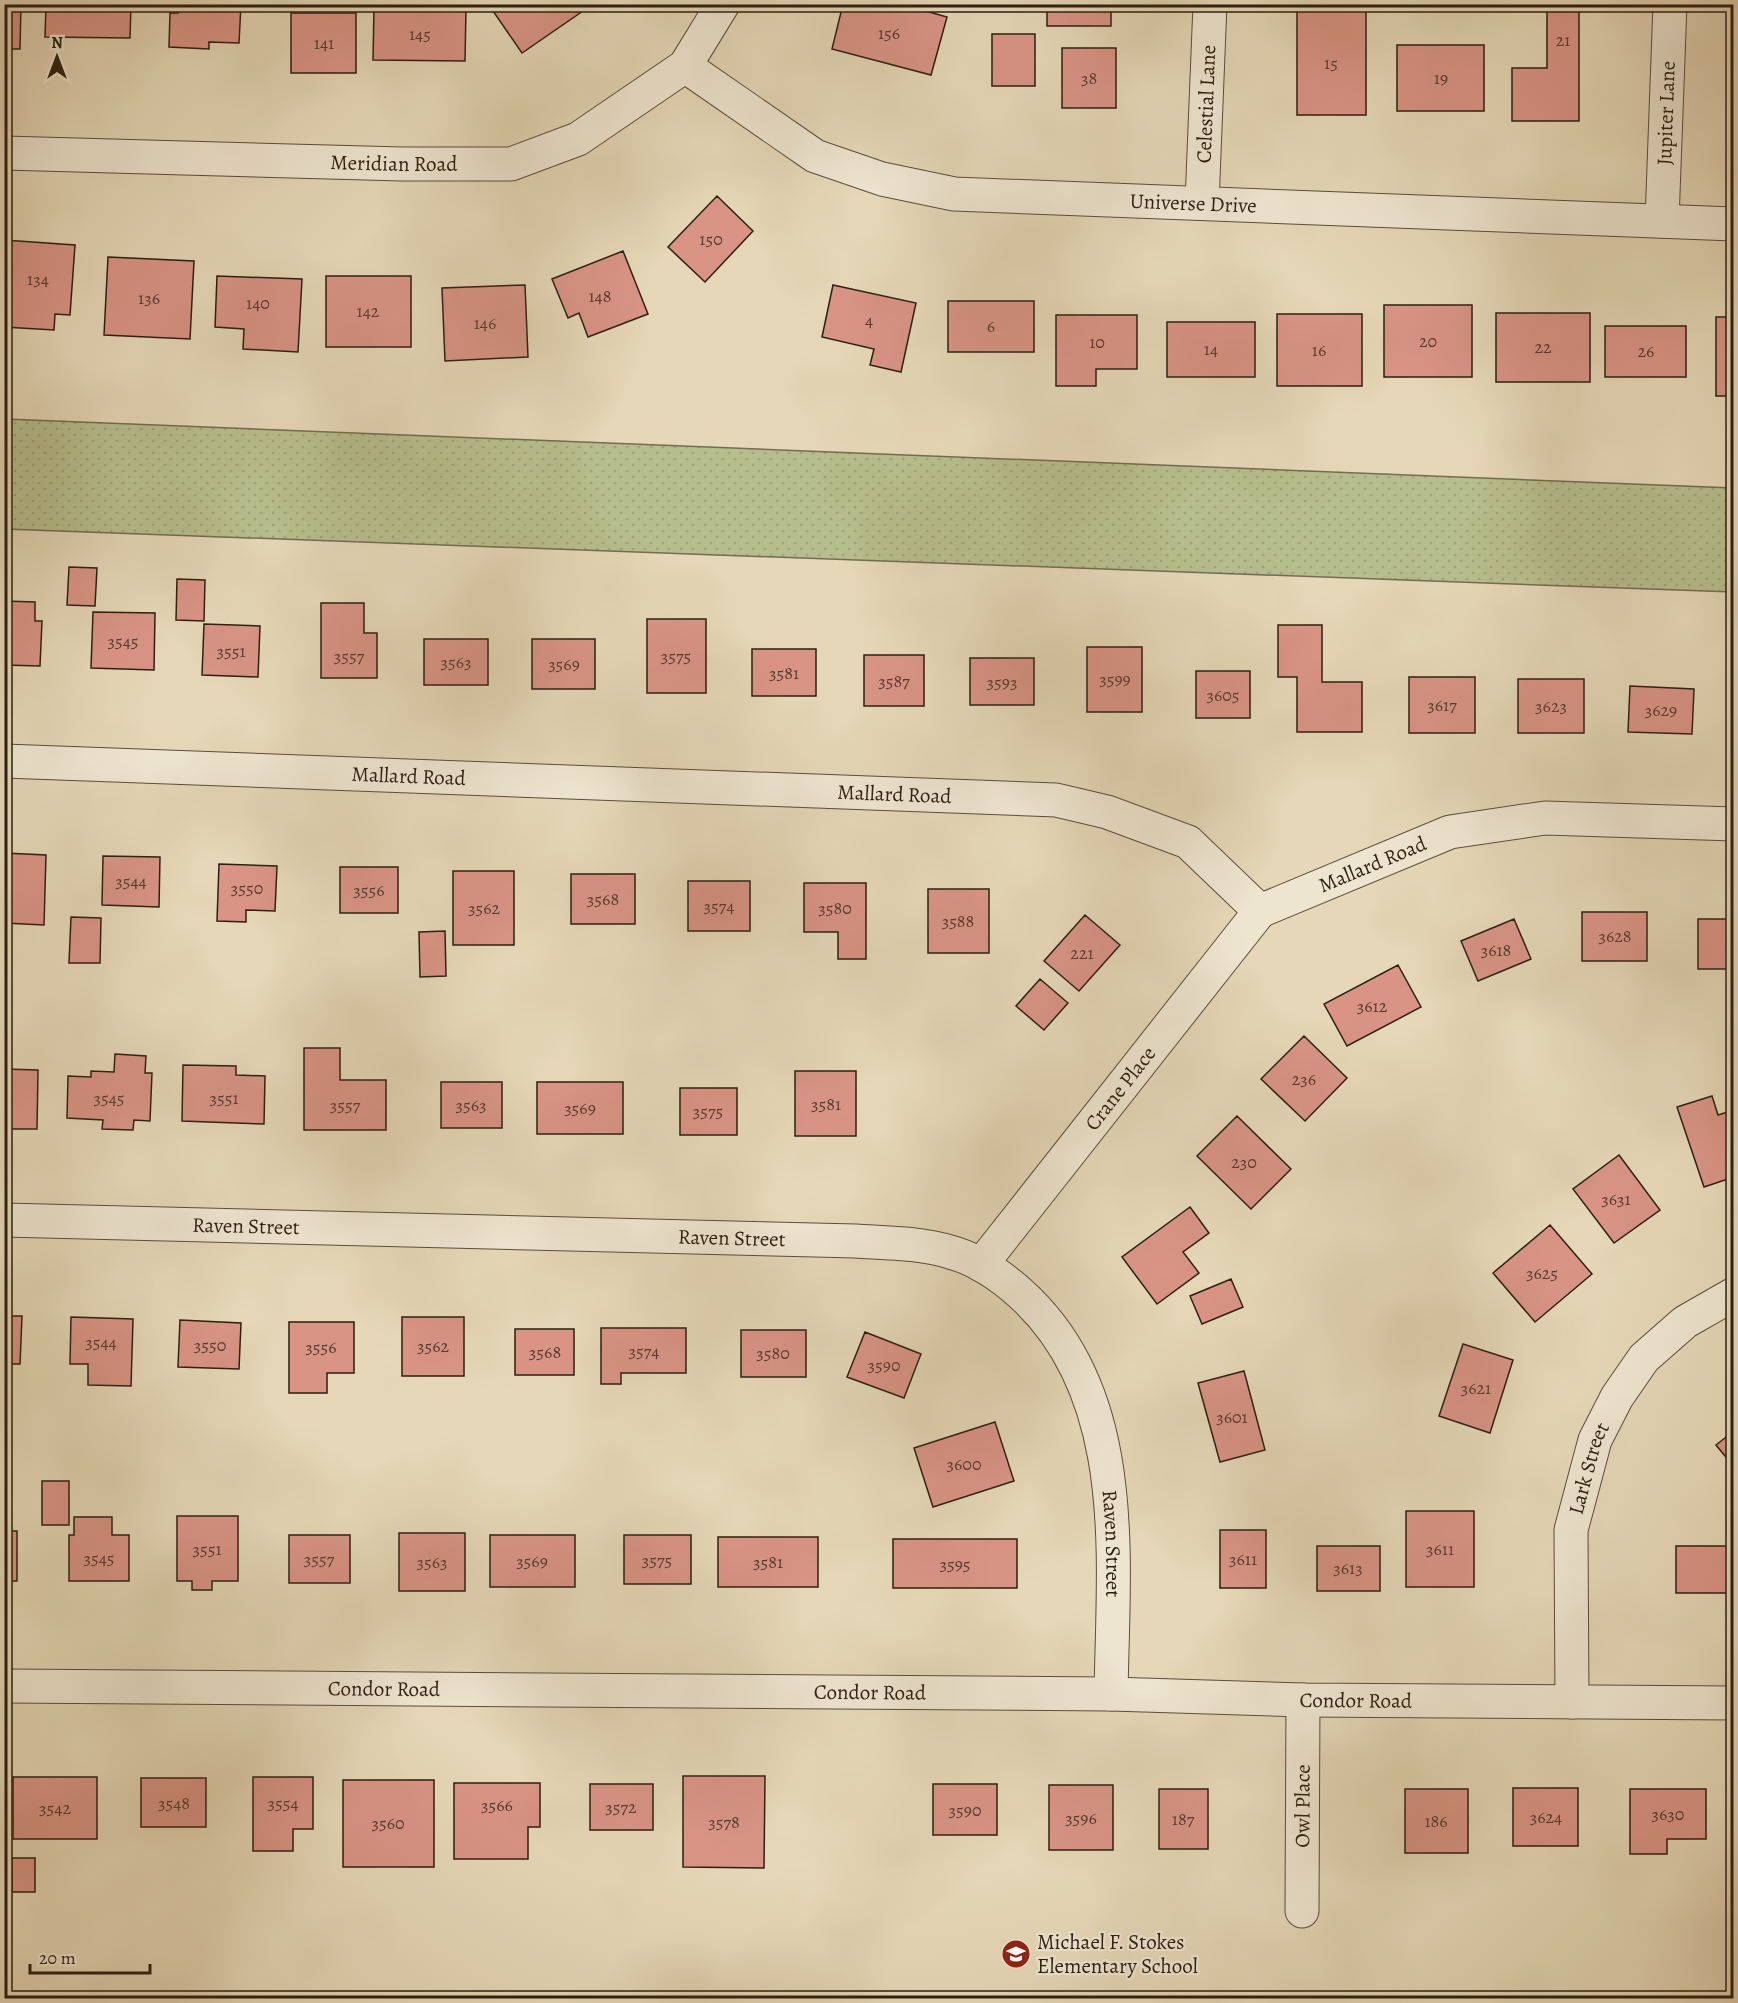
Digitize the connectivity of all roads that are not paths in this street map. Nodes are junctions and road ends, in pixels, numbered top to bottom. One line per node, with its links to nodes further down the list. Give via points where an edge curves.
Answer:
1 (723, 4): 4 (street, Meridian Road)
2 (1210, 4): 6 (street, Celestial Lane)
3 (1670, 4): 7 (street, Jupiter Lane)
4 (685, 66): 5 (street, Meridian Road, via 578,139 511,164); 6 (street, Universe Drive, via 815,156 882,179 954,194)
5 (4, 153)
6 (1202, 203): 7 (street, Universe Drive)
7 (1662, 221): 8 (street, Universe Drive)
8 (1734, 224)
9 (4, 761): 11 (street, Mallard Road, via 1056,800 1107,812 1188,842)
10 (1734, 825): 11 (street, Mallard Road, via 1545,818 1450,832)
11 (1260, 911): 13 (street, Crane Place)
12 (4, 1220): 13 (street, Raven Street, via 856,1241 918,1245 952,1252)
13 (981, 1265): 16 (street, Raven Street, via 1038,1308 1064,1344 1086,1388 1111,1488)
14 (1734, 1294): 18 (street, Lark Street, via 1685,1323 1644,1358 1617,1397 1595,1440 1570,1530)
15 (4, 1686): 16 (street, Condor Road)
16 (1111, 1694): 17 (street, Condor Road)
17 (1303, 1700): 18 (street, Condor Road); 20 (street, Owl Place)
18 (1572, 1702): 19 (street, Condor Road)
19 (1734, 1702)
20 (1302, 1911)

